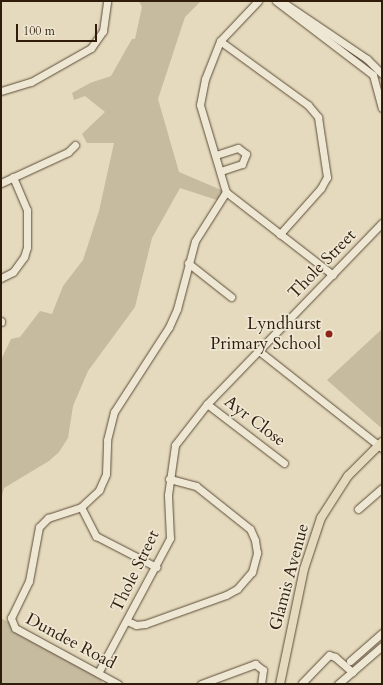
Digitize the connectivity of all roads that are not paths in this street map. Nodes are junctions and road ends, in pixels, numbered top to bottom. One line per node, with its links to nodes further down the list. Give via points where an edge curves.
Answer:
1 (107, 1): 7 (street, via 103,31 91,48 31,82)
2 (258, 1): 5 (street)
3 (276, 1): 8 (street, via 373,76)
4 (281, 1): 6 (street, via 367,59)
5 (220, 41): 10 (street, via 211,59 200,100); 16 (street, via 308,105 318,117 327,177 321,188)
6 (382, 74)
7 (1, 91)
8 (382, 108)
9 (74, 145): 12 (street, via 68,152)
10 (216, 155): 11 (street); 11 (street, via 238,148 246,154 242,164)
11 (221, 172): 14 (street)
12 (13, 177): 13 (street); 19 (street, via 28,210 27,247 24,258 12,272)
13 (1, 183)
14 (226, 192): 16 (street); 17 (street, via 201,230)
15 (382, 223): 18 (street, Thole Street)
16 (280, 234): 18 (street)
17 (188, 264): 20 (street); 27 (street, via 177,309 169,327 114,412 107,440 107,470 104,480 97,493)
18 (333, 274): 21 (street, Thole Street)
19 (1, 278)
20 (231, 297)
21 (259, 351): 22 (street, Thole Street); 23 (street)
22 (207, 404): 24 (street, Ayr Close); 25 (street, Thole Street, via 175,445)
23 (381, 446): 40 (main road, Glamis Avenue, via 342,484 330,501 315,532 295,608)
24 (284, 463)
25 (169, 479): 29 (street, Thole Street, via 171,534); 30 (street, via 196,486 250,529 255,540 256,553 252,572 237,589 226,595 145,624 136,625)
26 (382, 488): 28 (street)
27 (81, 507): 29 (street, via 96,536); 35 (street, Dundee Road, via 48,518 38,527 28,581 12,615 11,623 15,628)
28 (358, 510)
29 (156, 567): 30 (street, Thole Street)
30 (127, 621): 35 (street, Thole Street)
31 (382, 633): 33 (street)
32 (382, 646): 34 (street)
33 (350, 661)
34 (352, 672): 36 (street, via 336,657 329,655); 41 (street)
35 (98, 673): 37 (street, Dundee Road)
36 (302, 682)
37 (118, 684)
38 (201, 684): 39 (street, via 255,664 263,670)
39 (261, 684)
40 (280, 684)
41 (338, 684)

